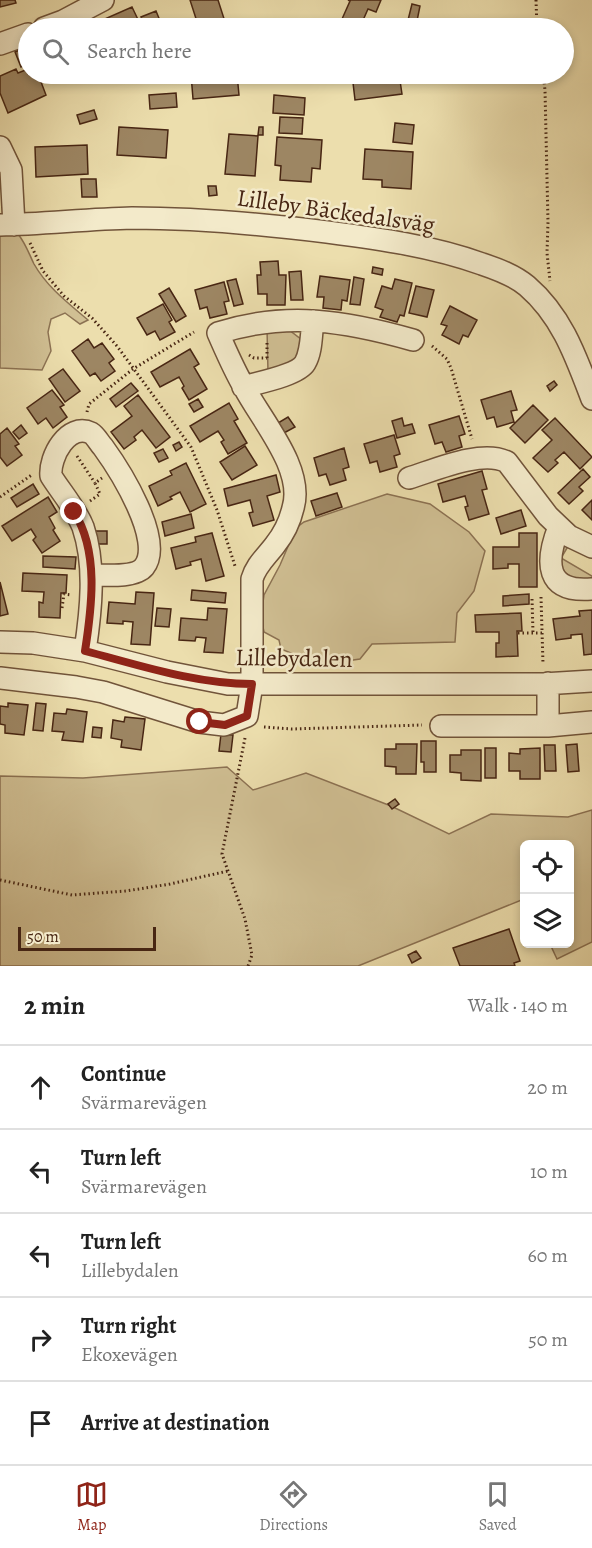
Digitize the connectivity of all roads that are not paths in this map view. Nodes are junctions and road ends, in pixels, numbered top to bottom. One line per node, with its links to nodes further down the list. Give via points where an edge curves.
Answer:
1 (103, 0): 2 (street)
2 (69, 18)
3 (18, 38): 4 (street)
4 (0, 44)
5 (0, 147): 6 (street, via 11,170)
6 (14, 225): 10 (street, Lilleby Bäckedalsväg, via 129,218 192,219 377,238 458,255 500,270 525,284 543,301 565,333)
7 (313, 321): 8 (street, via 357,325); 9 (street, via 303,366); 9 (street, via 268,321 218,333)
8 (413, 340)
9 (243, 387): 21 (street, via 277,440 295,496 285,528 252,579)
10 (592, 399)
11 (409, 478): 12 (street, via 477,459 507,462)
12 (559, 527): 13 (street, via 569,537); 15 (street, via 550,565 553,577 574,590)
13 (592, 547)
14 (91, 574): 14 (street, via 136,573 149,556 146,527 135,496 93,434 83,431 63,442 52,460 51,476 82,525); 17 (street)
15 (592, 589)
16 (0, 642): 17 (street, Lillebydalen)
17 (85, 651): 21 (street, Lillebydalen, via 177,674 228,684)
18 (0, 678): 21 (street, via 103,692 200,722 225,725 242,724)
19 (592, 681): 20 (street, Lillebydalen)
20 (546, 683): 21 (street, Lillebydalen); 24 (street)
21 (252, 684)
22 (592, 722): 24 (street)
23 (441, 726): 24 (street)
24 (548, 726)

